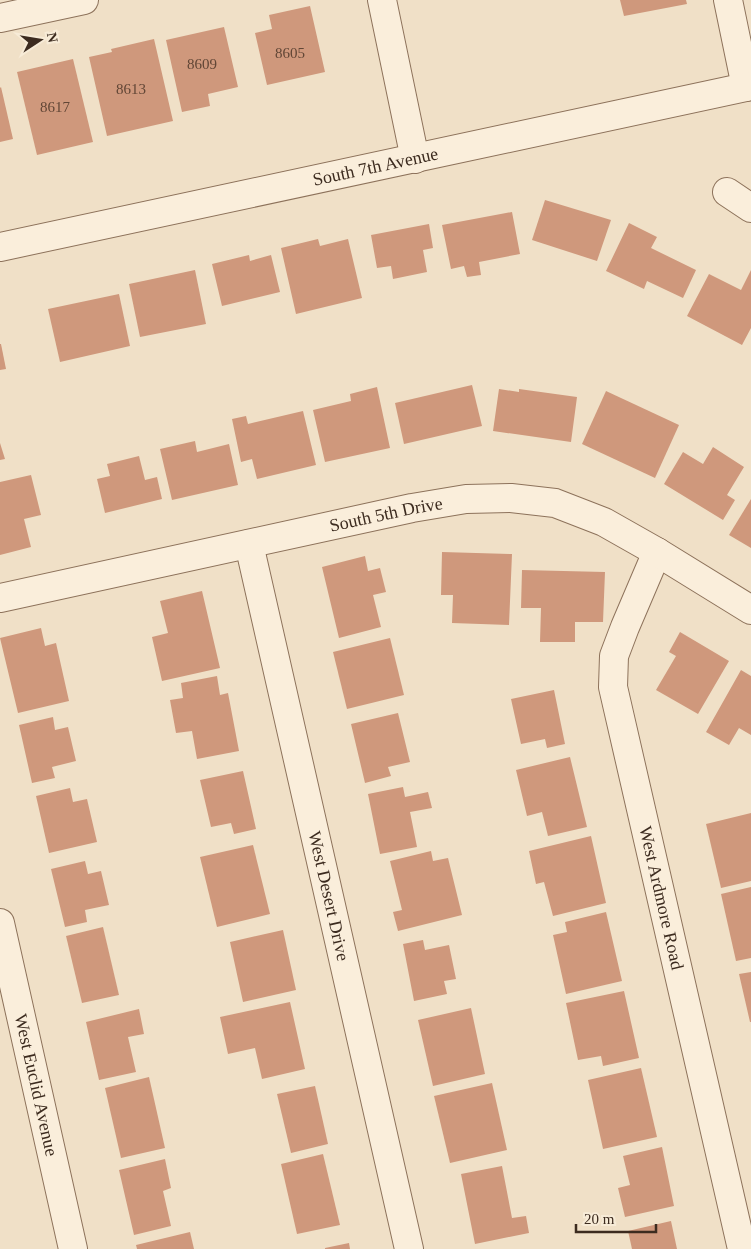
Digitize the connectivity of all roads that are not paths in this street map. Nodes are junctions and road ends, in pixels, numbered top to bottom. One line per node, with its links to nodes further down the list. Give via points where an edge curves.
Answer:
1 (84, 0): 4 (street)
2 (382, 0): 6 (street)
3 (728, 0): 5 (street)
4 (0, 18)
5 (749, 86): 6 (street, South 7th Avenue)
6 (415, 159): 9 (street, South 7th Avenue)
7 (726, 192): 8 (street)
8 (751, 208)
9 (0, 247)
10 (249, 544): 11 (street, South 5th Drive, via 412,508 466,500 511,498 555,503 604,522); 12 (street, South 5th Drive); 16 (street, West Desert Drive)
11 (657, 552): 13 (street, South 5th Drive); 17 (street, West Ardmore Road, via 614,656 613,687)
12 (0, 598)
13 (751, 610)
14 (0, 923): 15 (street, West Euclid Avenue)
15 (72, 1249)
16 (409, 1249)
17 (742, 1249)

